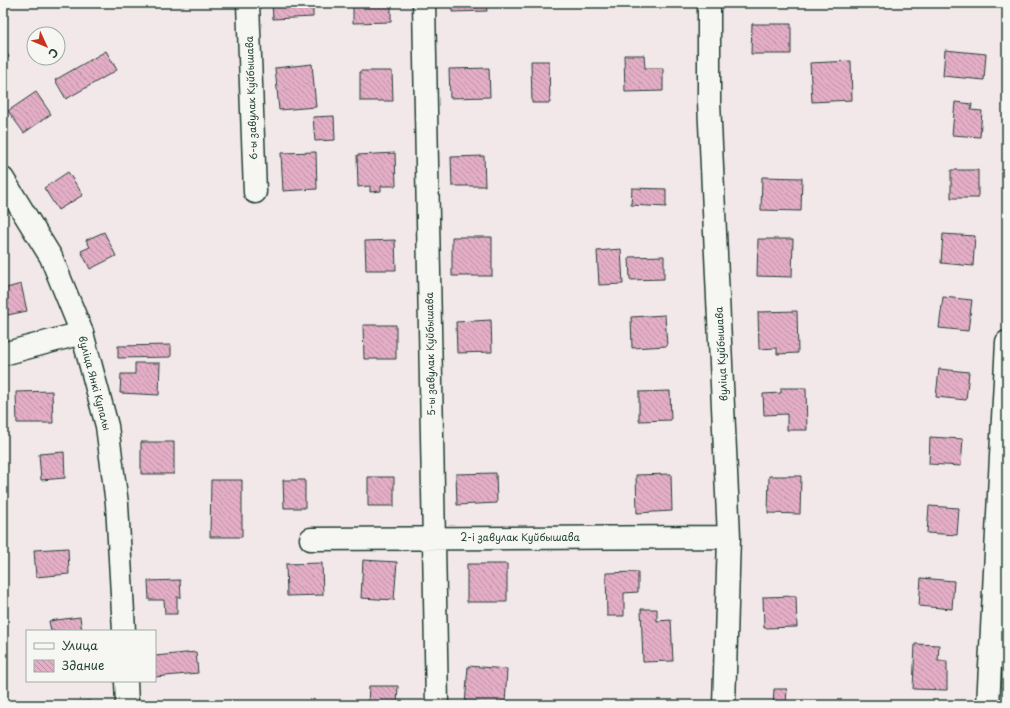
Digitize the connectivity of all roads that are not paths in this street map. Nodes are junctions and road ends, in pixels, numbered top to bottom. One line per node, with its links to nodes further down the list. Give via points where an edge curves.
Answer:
1 (248, 3): 5 (street, 6-ы завулак Куйбышава)
2 (424, 3): 9 (street, 5-ы завулак Куйбышава)
3 (710, 3): 10 (street, вуліца Куйбышава, via 709,102)
4 (3, 178): 6 (street, вуліца Янкі Купалы, via 51,257)
5 (255, 192)
6 (82, 333): 8 (street); 12 (street, вуліца Янкі Купалы, via 108,434 117,504)
7 (1007, 342): 17 (street)
8 (3, 354)
9 (433, 537): 10 (street, 2-і завулак Куйбышава); 11 (street, 2-і завулак Куйбышава); 15 (street, 5-ы завулак Куйбышава)
10 (729, 537): 16 (street, вуліца Куйбышава)
11 (311, 538)
12 (124, 630)
13 (126, 682): 14 (street)
14 (127, 705)
15 (437, 705)
16 (724, 705)
17 (988, 705)

